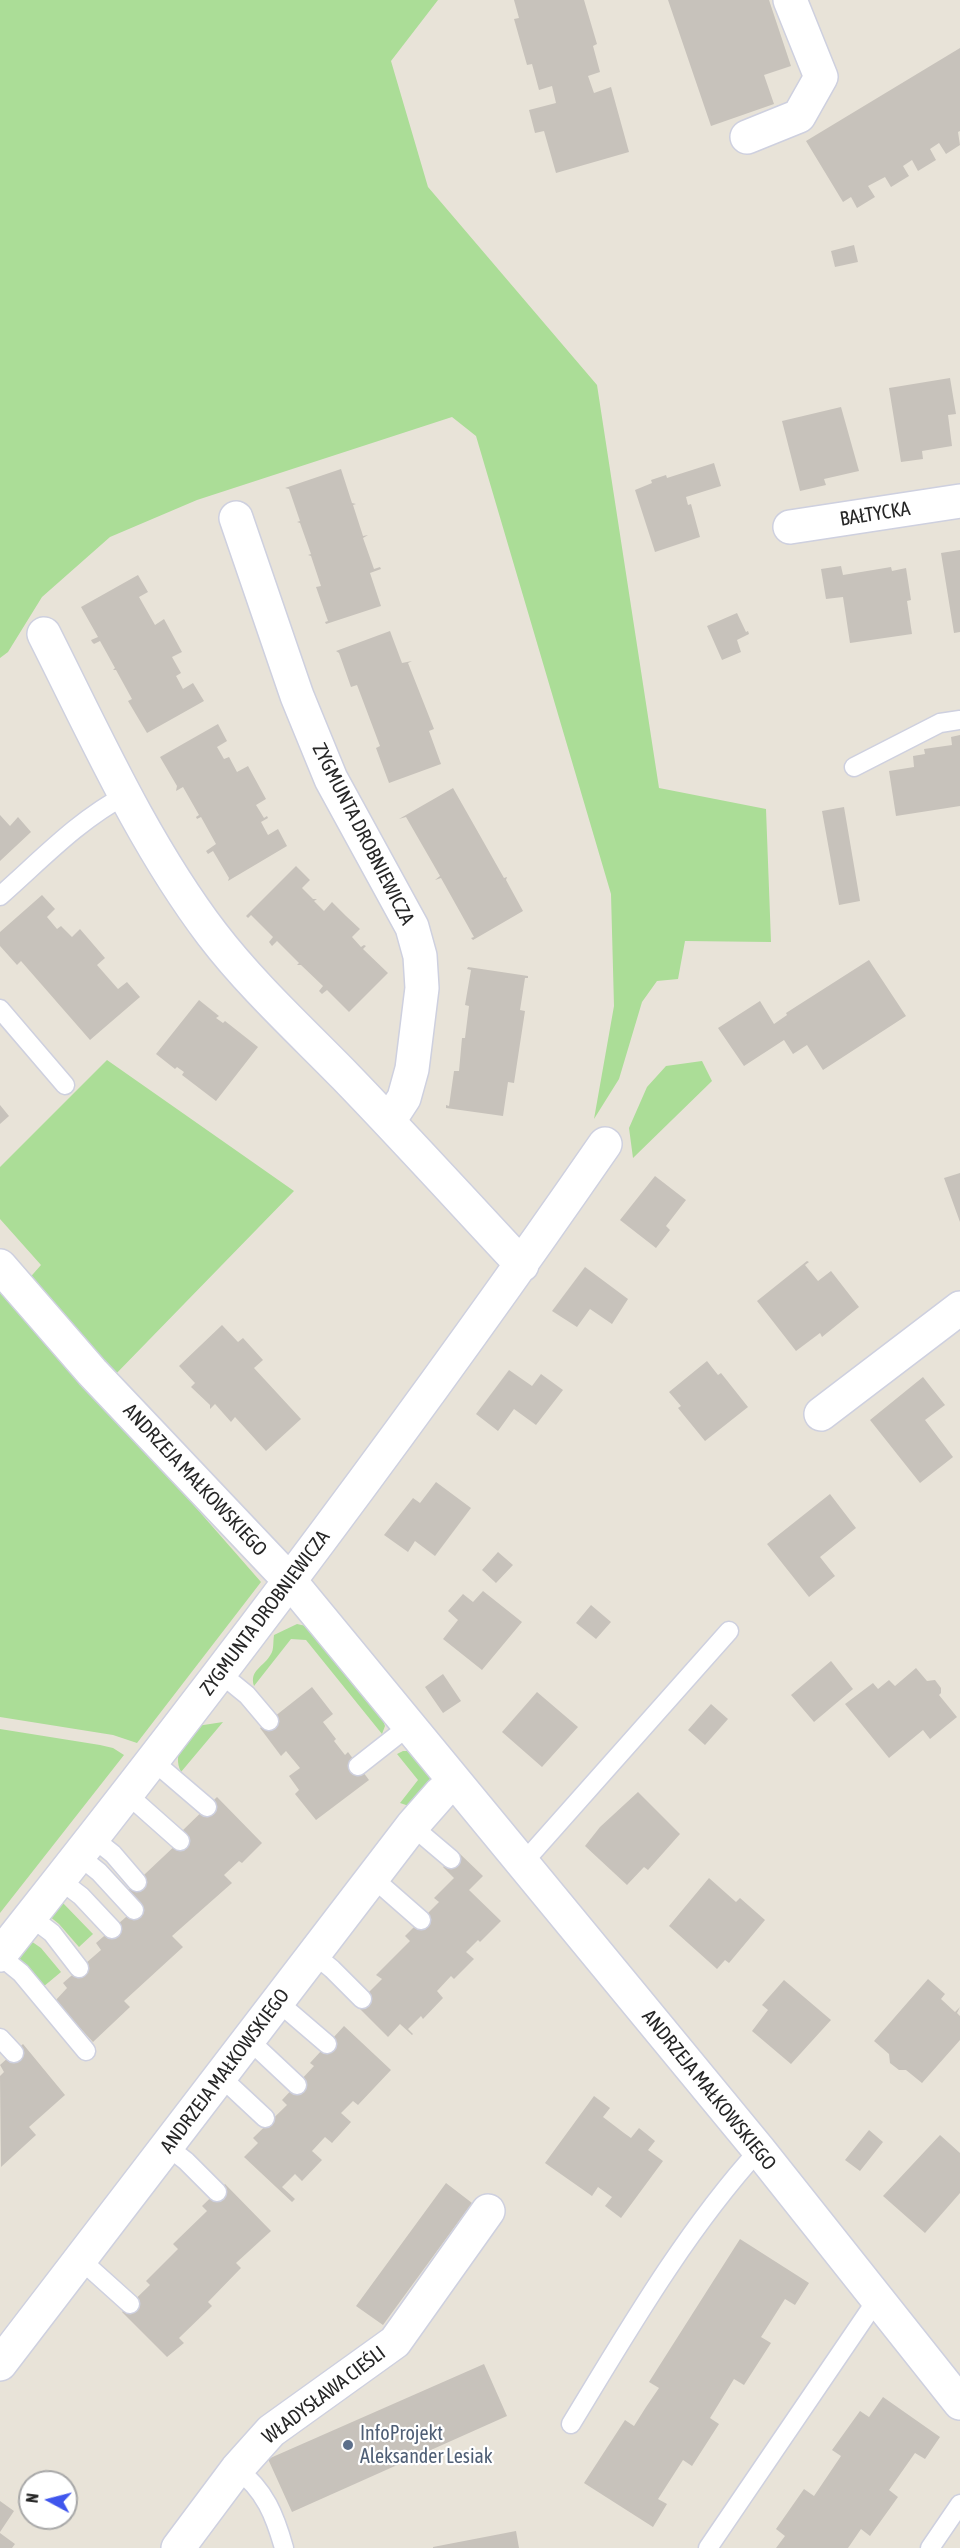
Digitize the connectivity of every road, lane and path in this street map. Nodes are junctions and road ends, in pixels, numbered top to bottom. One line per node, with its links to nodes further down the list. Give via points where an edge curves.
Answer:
1 (790, 0): 2 (street, via 821,77 799,116)
2 (747, 137)
3 (960, 501): 5 (street, BAŁTYCKA)
4 (236, 518): 13 (street, ZYGMUNTA DROBNIEWICZA, via 297,696 331,779 412,927 420,956 422,988 412,1069 404,1098)
5 (790, 528)
6 (44, 634): 9 (street)
7 (960, 720): 8 (lane, via 940,723)
8 (854, 767)
9 (126, 795): 10 (lane, via 87,819); 13 (street, via 178,885 212,934)
10 (0, 896)
11 (0, 1009): 12 (lane)
12 (65, 1085)
13 (389, 1121): 15 (street)
14 (605, 1144): 15 (street, ZYGMUNTA DROBNIEWICZA)
15 (522, 1265): 19 (street, ZYGMUNTA DROBNIEWICZA)
16 (0, 1266): 19 (street, ANDRZEJA MAŁKOWSKIEGO, via 92,1372)
17 (960, 1308): 18 (street)
18 (821, 1414)
19 (290, 1581): 21 (street, ZYGMUNTA DROBNIEWICZA); 23 (street, ANDRZEJA MAŁKOWSKIEGO)
20 (729, 1631): 33 (lane)
21 (220, 1673): 22 (lane, via 247,1695); 24 (street, ZYGMUNTA DROBNIEWICZA)
22 (269, 1721)
23 (409, 1726): 25 (lane); 26 (street, ANDRZEJA MAŁKOWSKIEGO)
24 (152, 1760): 27 (street, ZYGMUNTA DROBNIEWICZA); 28 (lane)
25 (358, 1766)
26 (454, 1781): 29 (street, ANDRZEJA MAŁKOWSKIEGO); 33 (street, ANDRZEJA MAŁKOWSKIEGO)
27 (127, 1794): 30 (lane); 31 (street, ZYGMUNTA DROBNIEWICZA)
28 (207, 1807)
29 (412, 1826): 32 (lane); 34 (street, ANDRZEJA MAŁKOWSKIEGO)
30 (180, 1841)
31 (77, 1858): 35 (lane, via 113,1854); 36 (lane, via 99,1872); 37 (street, ZYGMUNTA DROBNIEWICZA); 39 (lane, via 81,1896)
32 (450, 1859)
33 (524, 1863): 54 (street, ANDRZEJA MAŁKOWSKIEGO)
34 (373, 1878): 38 (lane); 41 (street, ANDRZEJA MAŁKOWSKIEGO)
35 (137, 1882)
36 (134, 1910)
37 (31, 1917): 40 (street, ZYGMUNTA DROBNIEWICZA); 42 (lane, via 52,1933)
38 (421, 1920)
39 (112, 1929)
40 (0, 1955): 48 (lane, via 21,1973)
41 (315, 1955): 43 (lane); 44 (street, ANDRZEJA MAŁKOWSKIEGO)
42 (79, 1968)
43 (362, 1999)
44 (278, 2002): 46 (street, ANDRZEJA MAŁKOWSKIEGO); 47 (lane)
45 (0, 2038): 49 (lane)
46 (249, 2040): 50 (street, ANDRZEJA MAŁKOWSKIEGO); 51 (lane)
47 (327, 2044)
48 (86, 2051)
49 (14, 2053)
50 (221, 2077): 52 (lane); 53 (street, ANDRZEJA MAŁKOWSKIEGO)
51 (297, 2085)
52 (265, 2118)
53 (168, 2147): 55 (lane); 57 (street, ANDRZEJA MAŁKOWSKIEGO)
54 (759, 2150): 58 (street, ANDRZEJA MAŁKOWSKIEGO); 62 (lane, via 711,2206)
55 (217, 2192)
56 (488, 2211): 63 (street, WŁADYSŁAWA CIEŚLI, via 395,2342 285,2419)
57 (81, 2260): 59 (lane); 60 (street, ANDRZEJA MAŁKOWSKIEGO)
58 (878, 2298): 61 (street, ANDRZEJA MAŁKOWSKIEGO); 67 (lane)
59 (130, 2304)
60 (0, 2364)
61 (960, 2403)
62 (571, 2424)
63 (237, 2469): 65 (street, WŁADYSŁAWA CIEŚLI); 66 (lane, via 250,2479 274,2513)
64 (960, 2504): 68 (lane)
65 (178, 2548)
66 (284, 2548)
67 (708, 2548)
68 (930, 2548)

